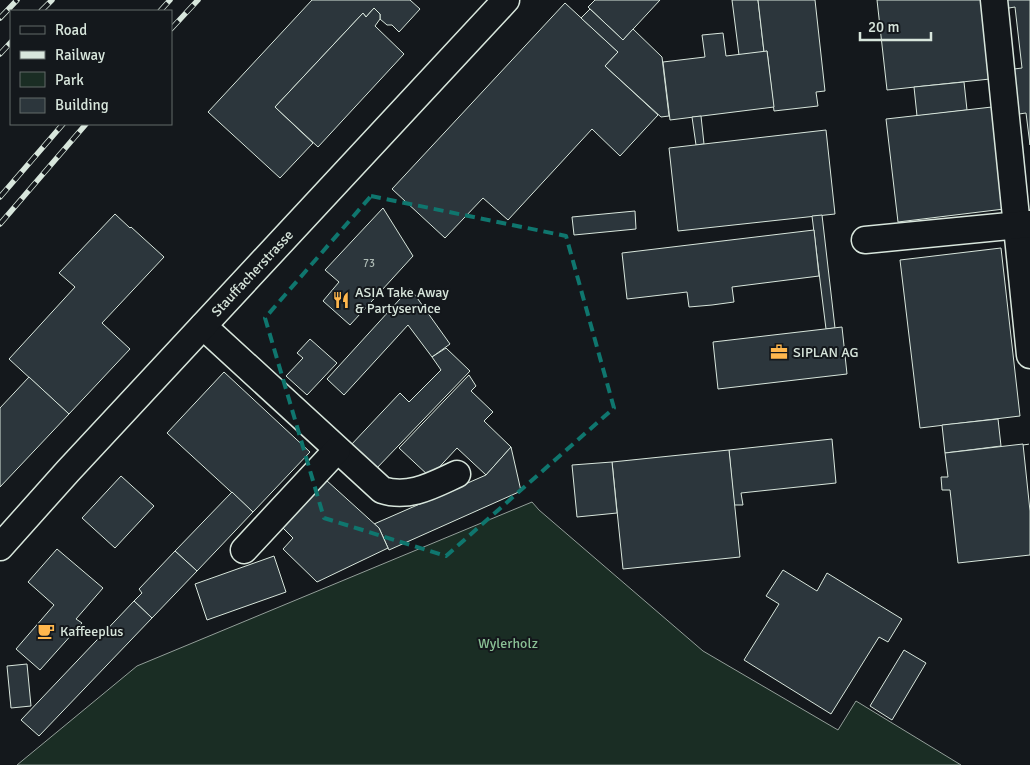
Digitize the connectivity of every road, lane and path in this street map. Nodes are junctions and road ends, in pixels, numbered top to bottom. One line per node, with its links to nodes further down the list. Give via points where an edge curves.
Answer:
1 (506, 0): 5 (street, Stauffacherstrasse)
2 (994, 0): 3 (street)
3 (1023, 225): 4 (street); 6 (street)
4 (865, 240)
5 (203, 326): 7 (street); 9 (street, Stauffacherstrasse)
6 (1030, 355)
7 (337, 450): 8 (street, via 377,487 389,493 415,492); 10 (street)
8 (457, 474)
9 (0, 547)
10 (244, 550)

